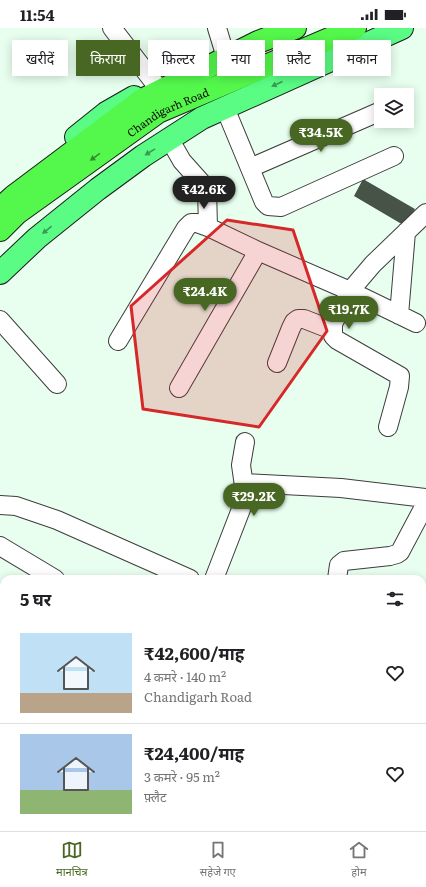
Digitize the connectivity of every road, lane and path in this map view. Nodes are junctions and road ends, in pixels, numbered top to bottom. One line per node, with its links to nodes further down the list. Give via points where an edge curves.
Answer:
1 (112, 28): 10 (street)
2 (217, 28): 7 (street)
3 (277, 28): 8 (main road)
4 (295, 28): 17 (highway, via 258,42 142,100)
5 (355, 28): 20 (highway, Chandigarh Road, one-way to 20, via 158,112 17,213)
6 (402, 28): 11 (main road, one-way to 11)
7 (221, 40)
8 (249, 40)
9 (217, 54): 10 (main road, via 180,70)
10 (156, 85): 16 (main road, via 106,113)
11 (225, 108): 13 (main road, via 202,118); 15 (street)
12 (374, 114): 15 (street)
13 (170, 140): 19 (street, via 182,161 207,189); 23 (main road, one-way to 23, via 98,189 37,238)
14 (394, 156): 15 (street, via 281,207 268,206 264,202)
15 (250, 168)
16 (0, 198)
17 (0, 209)
18 (426, 213): 21 (street)
19 (208, 227): 22 (street); 29 (street, via 191,223 186,228)
20 (0, 230)
21 (406, 232): 24 (street); 25 (street)
22 (258, 252): 24 (street); 32 (street)
23 (0, 273)
24 (350, 291): 25 (street); 28 (street)
25 (399, 315): 27 (street)
26 (0, 320): 31 (street)
27 (416, 323)
28 (332, 330): 30 (street, via 298,319 291,328); 33 (street, via 333,336 341,343 400,376)
29 (118, 341)
30 (277, 363)
31 (57, 384)
32 (179, 388)
33 (388, 427)
34 (245, 442): 35 (street, via 241,465)
35 (244, 483): 36 (street, via 341,488); 42 (street, via 243,504)
36 (426, 498)
37 (426, 503): 43 (street, via 400,552 390,556 344,561 339,565)
38 (0, 505): 41 (street, via 16,506 51,517)
39 (0, 546): 40 (street)
40 (47, 575)
41 (181, 575)
42 (216, 575)
43 (337, 575)

